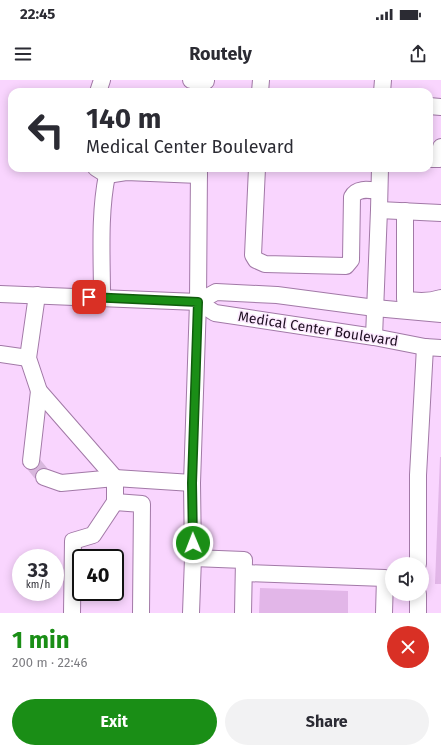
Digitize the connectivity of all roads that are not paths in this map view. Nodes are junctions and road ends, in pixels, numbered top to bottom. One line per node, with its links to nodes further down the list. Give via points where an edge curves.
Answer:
1 (101, 172): 11 (street)
2 (199, 172): 13 (street)
3 (257, 172): 5 (street, via 253,255 256,260 265,264 346,266 351,260 352,197 362,190)
4 (380, 172): 5 (street)
5 (379, 191): 6 (street)
6 (379, 210): 7 (street); 14 (street)
7 (405, 211): 8 (street); 12 (street, via 405,299 430,302)
8 (441, 213)
9 (0, 294): 10 (street)
10 (37, 295): 11 (street); 20 (street)
11 (102, 298): 13 (street)
12 (441, 298)
13 (198, 302): 14 (street, Medical Center Boulevard, via 216,292 277,295); 16 (street, Medical Center Boulevard, via 214,313); 25 (street)
14 (375, 308): 15 (street, Medical Center Boulevard); 16 (street)
15 (441, 314)
16 (374, 337): 17 (street, Medical Center Boulevard)
17 (425, 347): 18 (street, Medical Center Boulevard); 27 (street, via 418,475)
18 (441, 348)
19 (0, 354): 20 (street)
20 (28, 358): 21 (street)
21 (39, 391): 22 (street); 24 (street)
22 (31, 461)
23 (44, 477): 24 (street, via 61,483)
24 (115, 478): 25 (street); 26 (street)
25 (192, 483): 28 (street)
26 (115, 502): 31 (street, via 93,535 73,541); 32 (street, via 142,504)
27 (418, 557)
28 (193, 558): 29 (street, via 244,560); 33 (street)
29 (244, 573): 34 (street); 35 (street, via 385,578)
30 (418, 601): 36 (street)
31 (72, 613)
32 (141, 613)
33 (191, 613)
34 (242, 613)
35 (384, 613)
36 (418, 613)

